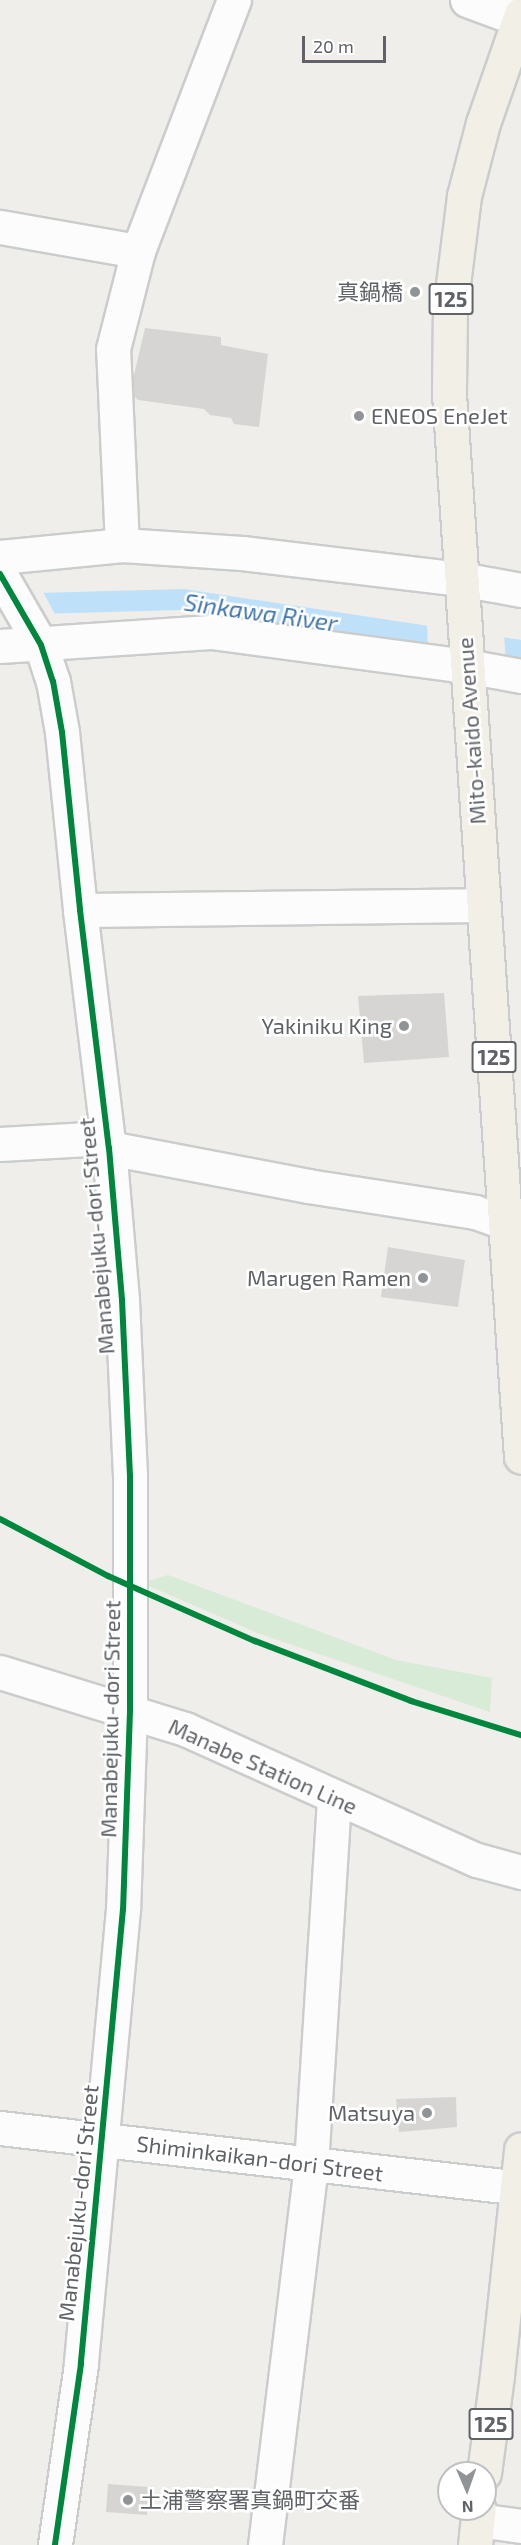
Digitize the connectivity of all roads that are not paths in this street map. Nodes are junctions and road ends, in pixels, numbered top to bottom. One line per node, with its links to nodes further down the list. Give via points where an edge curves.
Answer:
1 (234, 0): 5 (street)
2 (467, 0): 3 (street)
3 (520, 17): 9 (highway, Mito-kaido Avenue / 125, via 483,123 455,250 449,393)
4 (0, 227): 5 (street)
5 (138, 251): 6 (street, via 112,349)
6 (122, 545): 7 (street); 9 (street, via 242,553)
7 (0, 557)
8 (0, 574): 11 (street, Manabejuku-dori Street)
9 (461, 587): 10 (street); 13 (highway, Mito-kaido Avenue / 125)
10 (521, 590)
11 (34, 633): 12 (street); 13 (street, via 211,632); 16 (street, Manabejuku-dori Street, via 53,681 62,732)
12 (0, 646)
13 (466, 662): 14 (street); 15 (highway, Mito-kaido Avenue / 125)
14 (521, 676)
15 (483, 905): 16 (street); 19 (highway, Mito-kaido Avenue / 125)
16 (80, 910): 18 (street, Manabejuku-dori Street)
17 (0, 1144): 18 (street, via 88,1139)
18 (109, 1148): 19 (street, via 308,1186 475,1212); 22 (street, Manabejuku-dori Street, via 122,1300 130,1476)
19 (514, 1225): 20 (highway, Mito-kaido Avenue / 125)
20 (521, 1457)
21 (0, 1672): 22 (street, Manabe Station Line)
22 (130, 1711): 23 (street, Manabe Station Line, via 185,1729); 26 (street, Manabejuku-dori Street, via 123,1909)
23 (334, 1797): 24 (street, Manabe Station Line, via 477,1860); 28 (street)
24 (521, 1872)
25 (0, 2128): 26 (street, Shiminkaikan-dori Street)
26 (103, 2140): 28 (street, Shiminkaikan-dori Street); 33 (street, Manabejuku-dori Street, via 81,2364)
27 (521, 2149): 29 (highway, 125)
28 (311, 2165): 29 (street, Shiminkaikan-dori Street); 34 (street)
29 (519, 2187): 30 (highway, 125)
30 (485, 2461)
31 (477, 2525): 32 (street)
32 (521, 2526)
33 (55, 2545)
34 (265, 2545)

